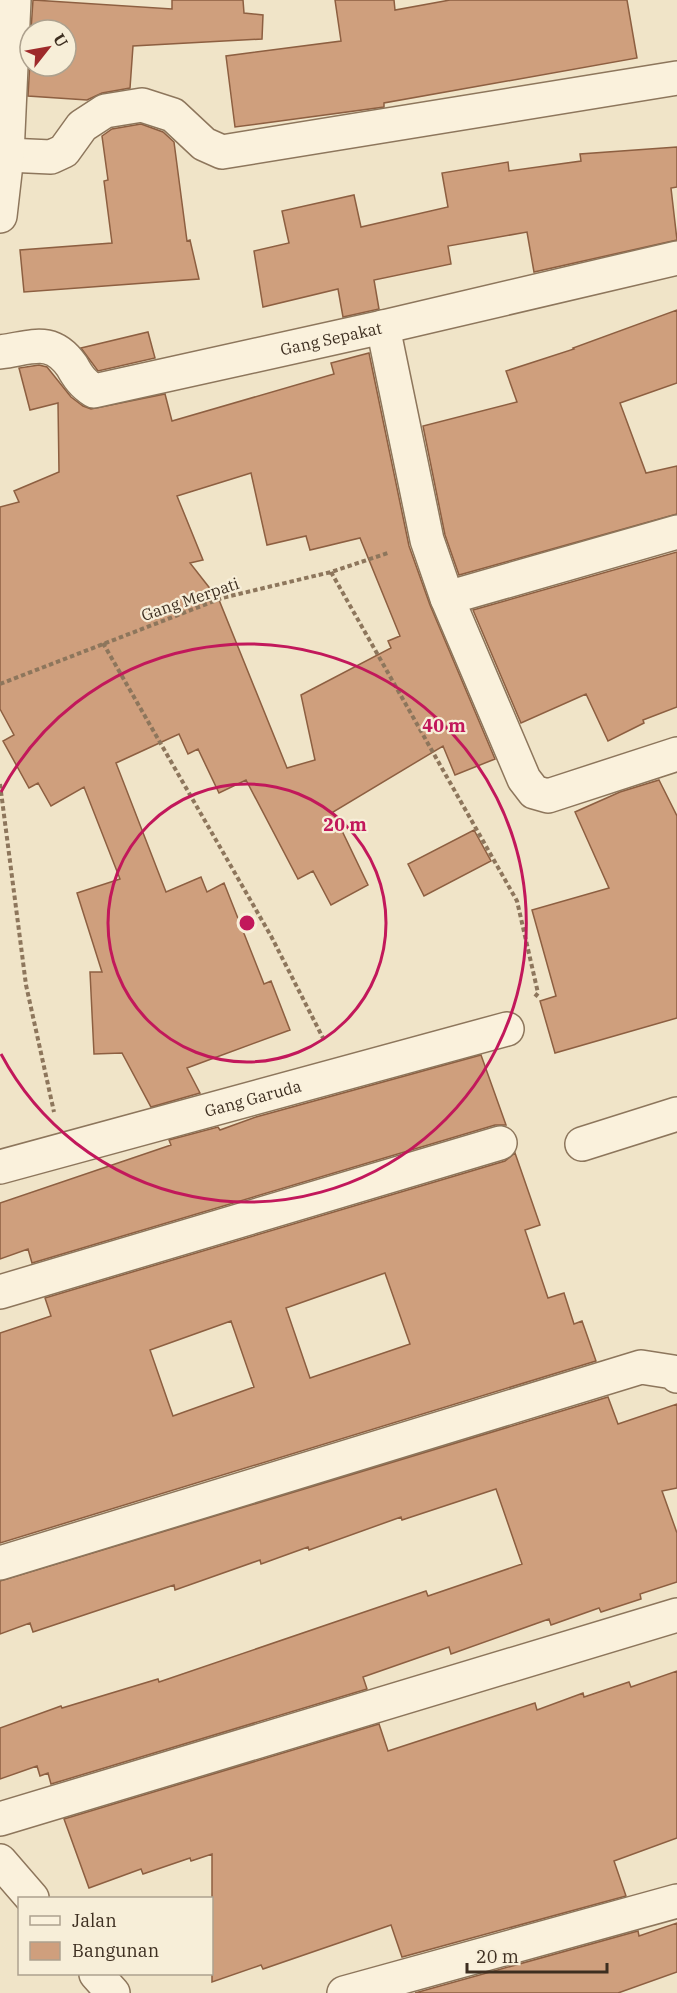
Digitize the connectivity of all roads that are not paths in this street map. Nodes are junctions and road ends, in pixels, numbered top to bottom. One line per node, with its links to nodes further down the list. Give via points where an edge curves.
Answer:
1 (14, 0): 3 (street)
2 (677, 78): 3 (street, via 222,152 204,144 173,115 142,105 105,111 82,126 64,151 51,158)
3 (7, 155): 4 (street)
4 (0, 216)
5 (677, 258): 6 (street, Gang Sepakat)
6 (383, 327): 7 (street, Gang Sepakat, via 94,391 83,384 63,354 49,345); 9 (street, via 427,540)
7 (0, 352)
8 (677, 532): 9 (street)
9 (447, 598): 10 (street, via 524,779 534,792 548,796)
10 (677, 754)
11 (507, 1029): 15 (street, Gang Garuda)
12 (677, 1114): 14 (street)
13 (500, 1143): 16 (street)
14 (582, 1144)
15 (0, 1167)
16 (0, 1292)
17 (677, 1376): 18 (street, via 674,1372 641,1367)
18 (0, 1563)
19 (677, 1615): 20 (street)
20 (0, 1819)
21 (0, 1861): 22 (street)
22 (30, 1897)
23 (677, 1901): 26 (street)
24 (97, 1975): 25 (street)
25 (113, 1993)
26 (344, 1993)

